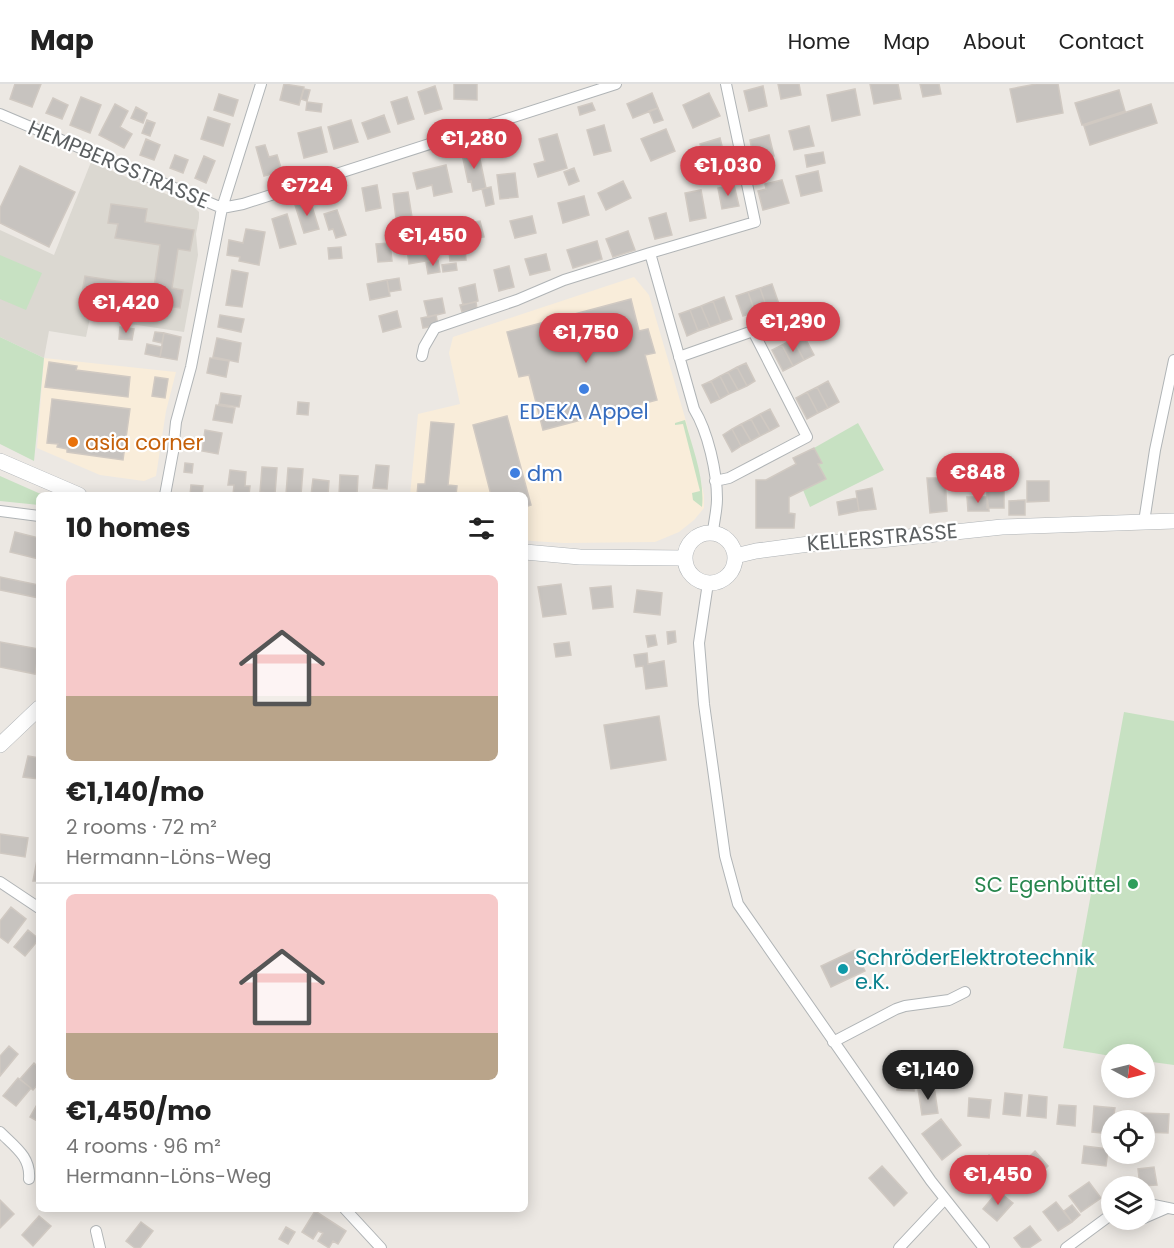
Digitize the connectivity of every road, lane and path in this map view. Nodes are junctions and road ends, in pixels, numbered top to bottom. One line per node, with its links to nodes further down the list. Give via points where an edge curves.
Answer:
1 (261, 84): 5 (street)
2 (615, 84): 5 (street, HEMPBERGSTRASSE)
3 (726, 84): 6 (street, via 755,222)
4 (0, 114): 5 (street, HEMPBERGSTRASSE)
5 (222, 208): 15 (street, via 191,367 176,422)
6 (650, 253): 9 (street, via 435,328); 10 (street)
7 (795, 314): 8 (street)
8 (753, 331): 10 (street); 13 (street, via 807,437)
9 (422, 356)
10 (679, 357): 13 (street, via 694,409 702,422)
11 (1174, 360): 19 (street)
12 (0, 461): 14 (main road)
13 (716, 481): 20 (street)
14 (72, 492)
15 (166, 492)
16 (0, 510): 17 (street)
17 (36, 516)
18 (1174, 521): 19 (main road, KELLERSTRASSE)
19 (1143, 522): 22 (main road, KELLERSTRASSE, via 1002,526 788,546)
20 (712, 532): 22 (main road, via 728,540); 23 (main road, via 698,534 688,544)
21 (528, 552): 23 (main road)
22 (735, 556): 24 (main road, via 724,579)
23 (684, 558): 24 (main road, via 691,575)
24 (708, 583): 30 (street, via 699,643 704,704 725,856 738,904)
25 (36, 711): 26 (main road)
26 (0, 745)
27 (0, 882): 28 (street)
28 (36, 906)
29 (965, 992): 30 (street, via 949,1000 896,1009)
30 (833, 1042): 33 (street)
31 (0, 1132): 32 (street, via 25,1158 30,1168)
32 (29, 1179)
33 (944, 1200): 42 (street); 43 (street)
34 (1155, 1205): 35 (street)
35 (1171, 1208): 37 (street)
36 (348, 1212): 41 (street)
37 (1155, 1214)
38 (1101, 1222): 44 (street)
39 (96, 1231): 40 (street)
40 (100, 1248)
41 (381, 1248)
42 (899, 1248)
43 (984, 1248)
44 (1066, 1248)

